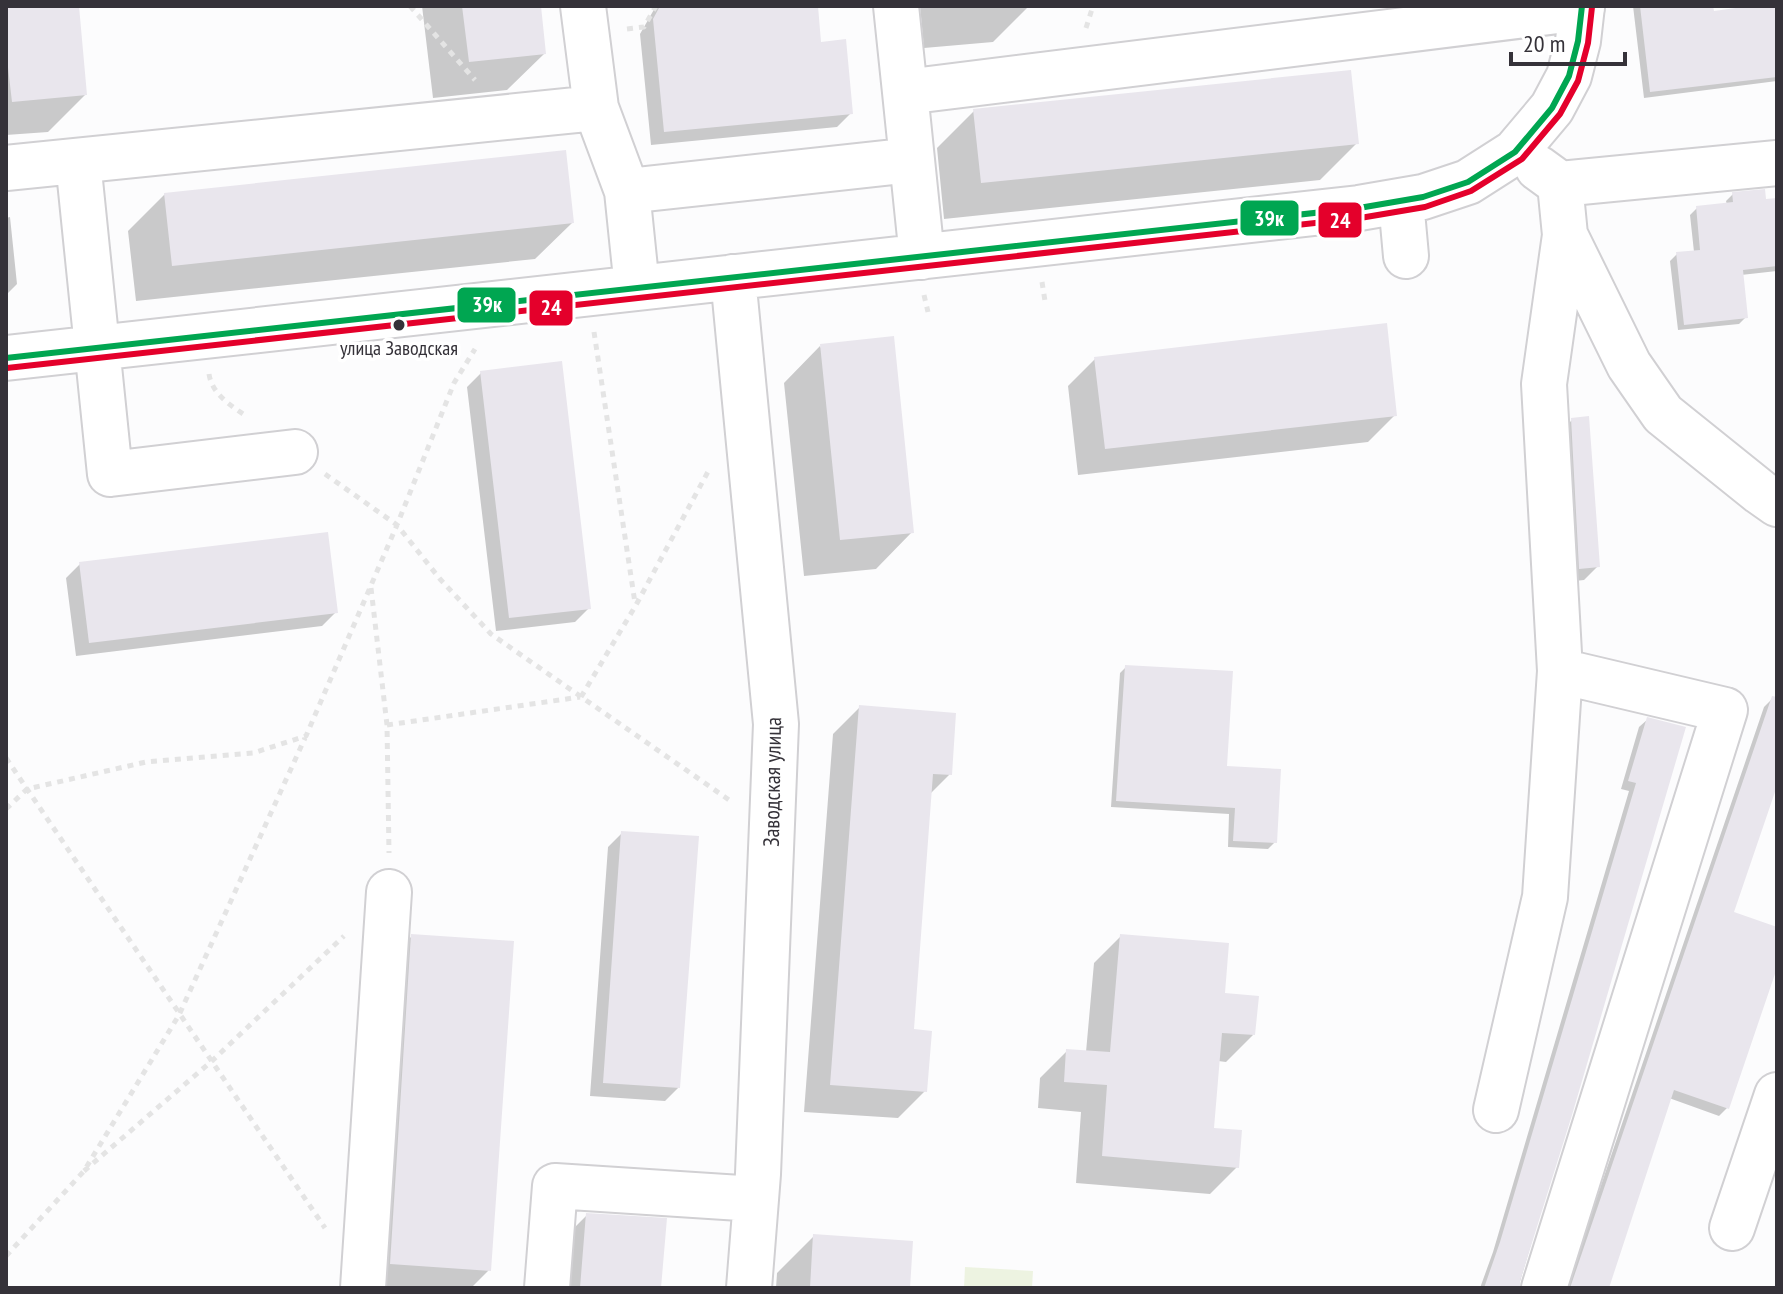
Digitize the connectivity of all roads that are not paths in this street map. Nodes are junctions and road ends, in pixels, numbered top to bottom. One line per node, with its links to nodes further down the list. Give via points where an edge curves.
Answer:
1 (583, 6): 5 (street)
2 (896, 6): 4 (street)
3 (1582, 7): 4 (street); 6 (street, via 1569,76 1552,108)
4 (905, 92): 7 (street)
5 (596, 108): 8 (street); 12 (street)
6 (1515, 152): 11 (street); 13 (street, via 1468,182)
7 (912, 160): 12 (street); 16 (street)
8 (78, 161): 10 (street); 19 (street)
9 (1777, 163): 11 (street)
10 (6, 168)
11 (1560, 184): 14 (street)
12 (627, 191): 18 (street)
13 (1401, 201): 15 (street); 16 (street)
14 (1565, 235): 22 (street, via 1629,365 1663,414); 23 (street, via 1544,384)
15 (1406, 256)
16 (922, 257): 17 (street)
17 (733, 277): 18 (street); 27 (street, Заводская улица, via 776,724)
18 (637, 288): 19 (street)
19 (96, 348): 20 (street); 21 (street, via 110,474)
20 (6, 358)
21 (295, 452)
22 (1777, 504)
23 (1560, 671): 26 (street, via 1545,897); 32 (street, via 1725,710)
24 (389, 892): 29 (street)
25 (1777, 1095): 28 (street)
26 (1496, 1110)
27 (756, 1199): 30 (street, via 555,1186); 31 (street, Заводская улица)
28 (1732, 1228)
29 (363, 1288)
30 (547, 1288)
31 (749, 1288)
32 (1544, 1288)

